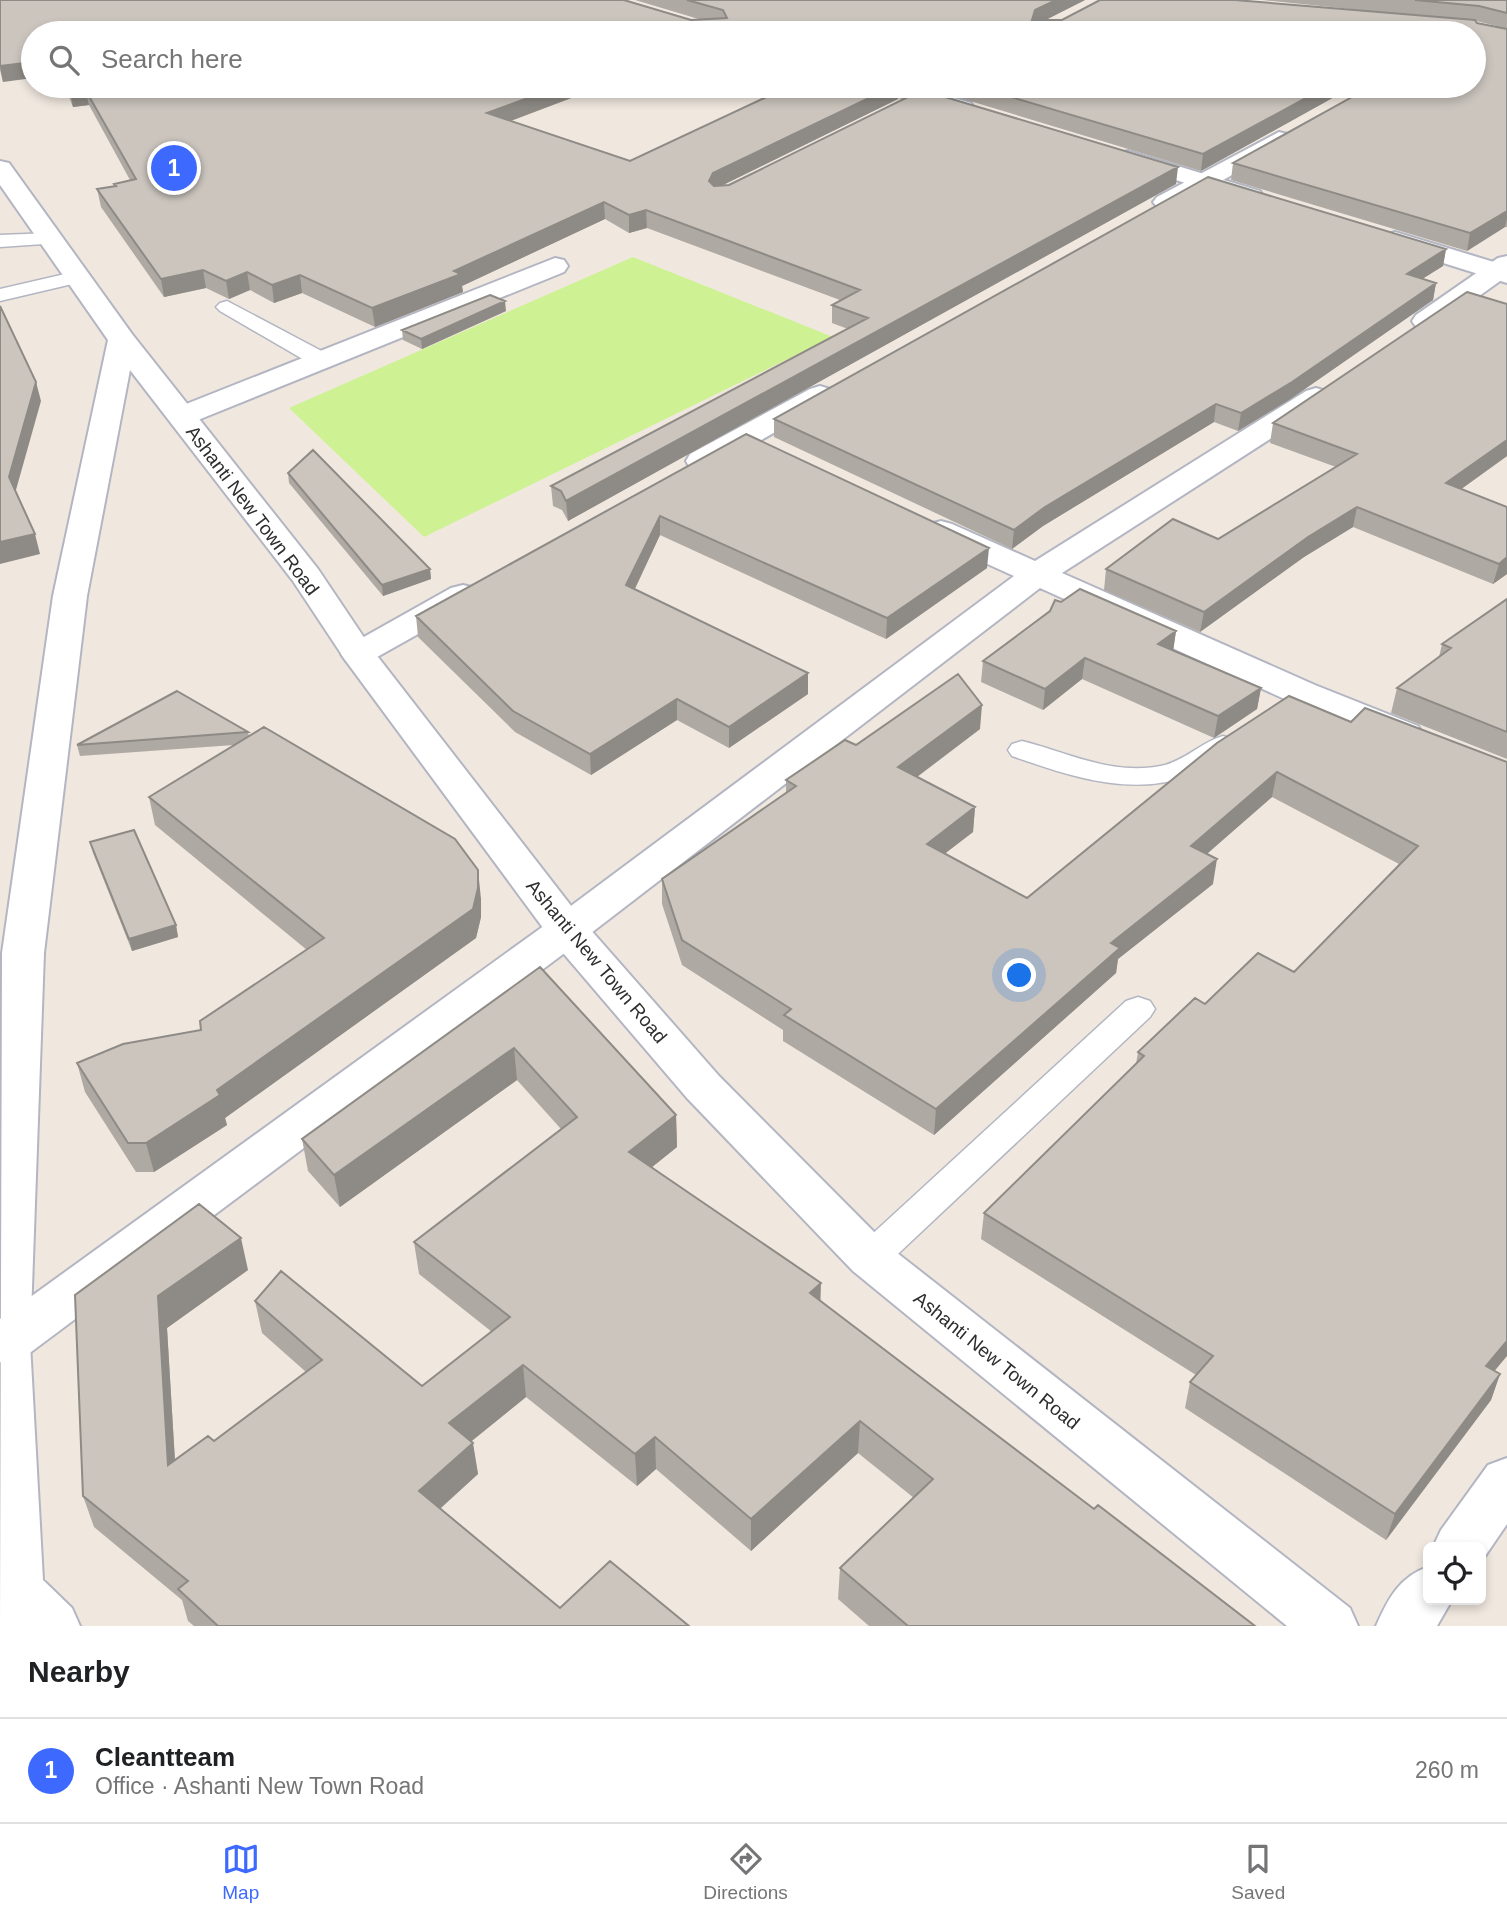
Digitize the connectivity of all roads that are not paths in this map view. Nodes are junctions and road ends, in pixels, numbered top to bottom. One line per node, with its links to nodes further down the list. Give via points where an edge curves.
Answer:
1 (1507, 12): 2 (street)
2 (1486, 21)
3 (1486, 34): 4 (street)
4 (1507, 37)
5 (947, 98): 6 (street)
6 (985, 115)
7 (1307, 124): 10 (street)
8 (1101, 150): 10 (street)
9 (4, 180): 14 (street, Ashanti New Town Road)
10 (1204, 181): 11 (street); 12 (street)
11 (1270, 202)
12 (1143, 215)
13 (1377, 234): 17 (street)
14 (51, 239): 15 (lane); 18 (street, Ashanti New Town Road)
15 (0, 241)
16 (555, 266): 23 (street)
17 (1503, 270): 22 (street)
18 (78, 277): 19 (lane); 21 (street, Ashanti New Town Road)
19 (0, 295)
20 (227, 307): 23 (lane)
21 (122, 340): 26 (street, Ashanti New Town Road); 40 (street, via 70,596 23,953)
22 (1398, 340)
23 (321, 360): 26 (street)
24 (1344, 378): 31 (street)
25 (840, 383): 27 (street)
26 (182, 416): 33 (street, Ashanti New Town Road, via 306,576)
27 (743, 437): 28 (street); 29 (street)
28 (780, 454)
29 (683, 471)
30 (914, 518): 31 (street)
31 (1036, 575): 35 (street, via 1291,700); 37 (street)
32 (490, 580): 33 (street)
33 (358, 654): 37 (street, Ashanti New Town Road)
34 (1247, 729): 36 (lane, via 1192,765 1150,776 1103,777)
35 (1430, 743)
36 (1022, 750)
37 (567, 930): 39 (street, Ashanti New Town Road, via 703,1087); 40 (street)
38 (1138, 1009): 39 (lane)
39 (870, 1258): 45 (street, Ashanti New Town Road)
40 (5, 1343): 44 (street)
41 (1507, 1481): 42 (street)
42 (1464, 1542)
43 (1423, 1599): 46 (street)
44 (27, 1614)
45 (1330, 1626)
46 (1404, 1626)

